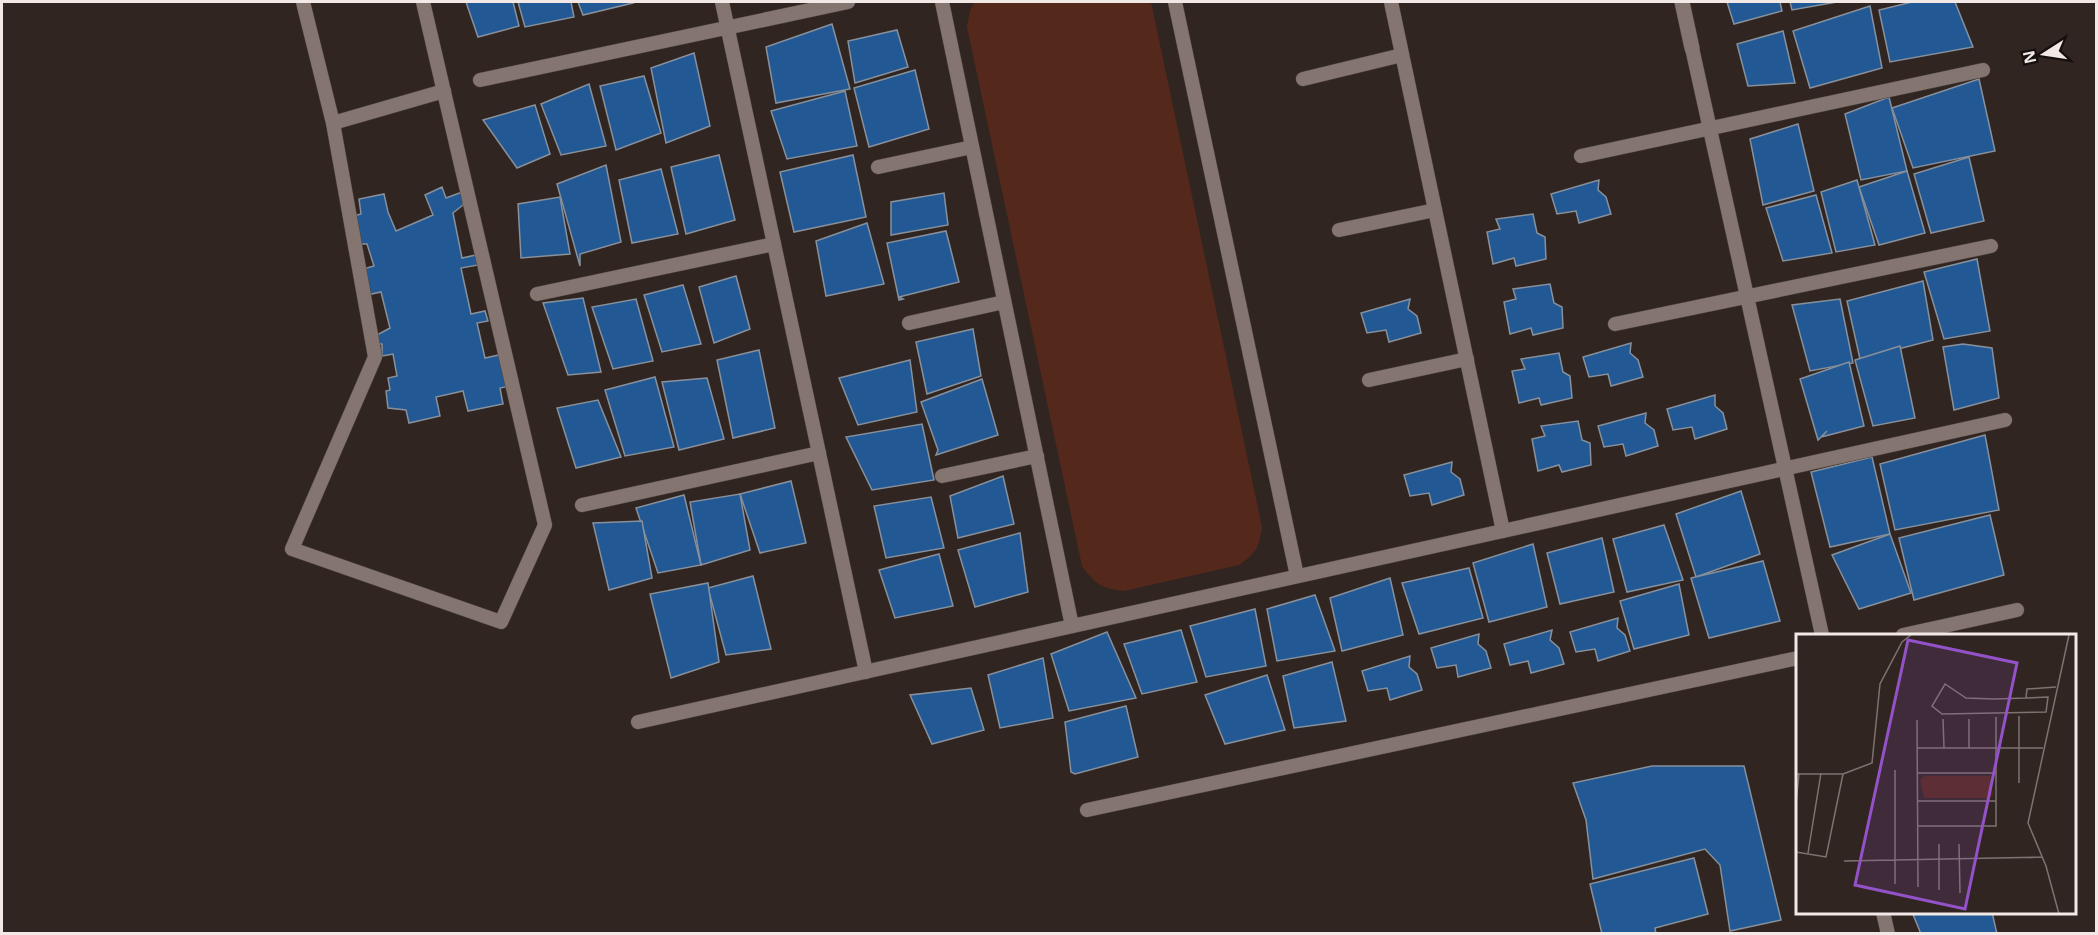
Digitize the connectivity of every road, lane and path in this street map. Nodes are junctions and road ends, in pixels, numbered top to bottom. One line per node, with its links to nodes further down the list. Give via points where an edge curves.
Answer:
1 (303, 2): 16 (lane)
2 (423, 2): 15 (lane)
3 (723, 2): 9 (lane)
4 (848, 2): 9 (lane)
5 (942, 2): 18 (lane)
6 (1174, 2): 39 (lane)
7 (1391, 2): 11 (lane)
8 (1682, 2): 10 (street)
9 (728, 27): 14 (lane); 23 (lane)
10 (1692, 48): 17 (lane)
11 (1402, 55): 13 (lane); 21 (lane)
12 (1983, 70): 17 (lane)
13 (1303, 79)
14 (480, 80)
15 (444, 92): 16 (lane); 16 (lane, via 545,525 501,622 292,549 375,357)
16 (333, 123)
17 (1710, 129): 19 (lane); 26 (lane)
18 (972, 147): 20 (lane); 27 (lane)
19 (1581, 156)
20 (878, 167)
21 (1435, 210): 22 (lane); 30 (lane)
22 (1339, 230)
23 (774, 244): 25 (lane); 33 (lane)
24 (1991, 246): 26 (lane)
25 (537, 294)
26 (1747, 296): 29 (lane); 35 (lane)
27 (1004, 302): 28 (lane); 34 (lane)
28 (909, 323)
29 (1615, 324)
30 (1467, 359): 31 (lane); 38 (lane)
31 (1368, 380)
32 (2005, 420): 35 (lane)
33 (819, 453): 37 (lane); 45 (lane)
34 (1037, 456): 36 (lane); 41 (lane)
35 (1785, 469): 38 (lane); 42 (lane)
36 (942, 476)
37 (582, 505)
38 (1503, 531): 39 (lane)
39 (1297, 576): 41 (lane)
40 (2017, 610): 43 (lane)
41 (1072, 626): 45 (lane)
42 (1822, 634)
43 (1908, 634)
44 (1796, 657): 47 (lane)
45 (866, 672): 46 (lane)
46 (638, 722)
47 (1087, 810)
48 (1883, 914): 49 (lane)
49 (1887, 933)

